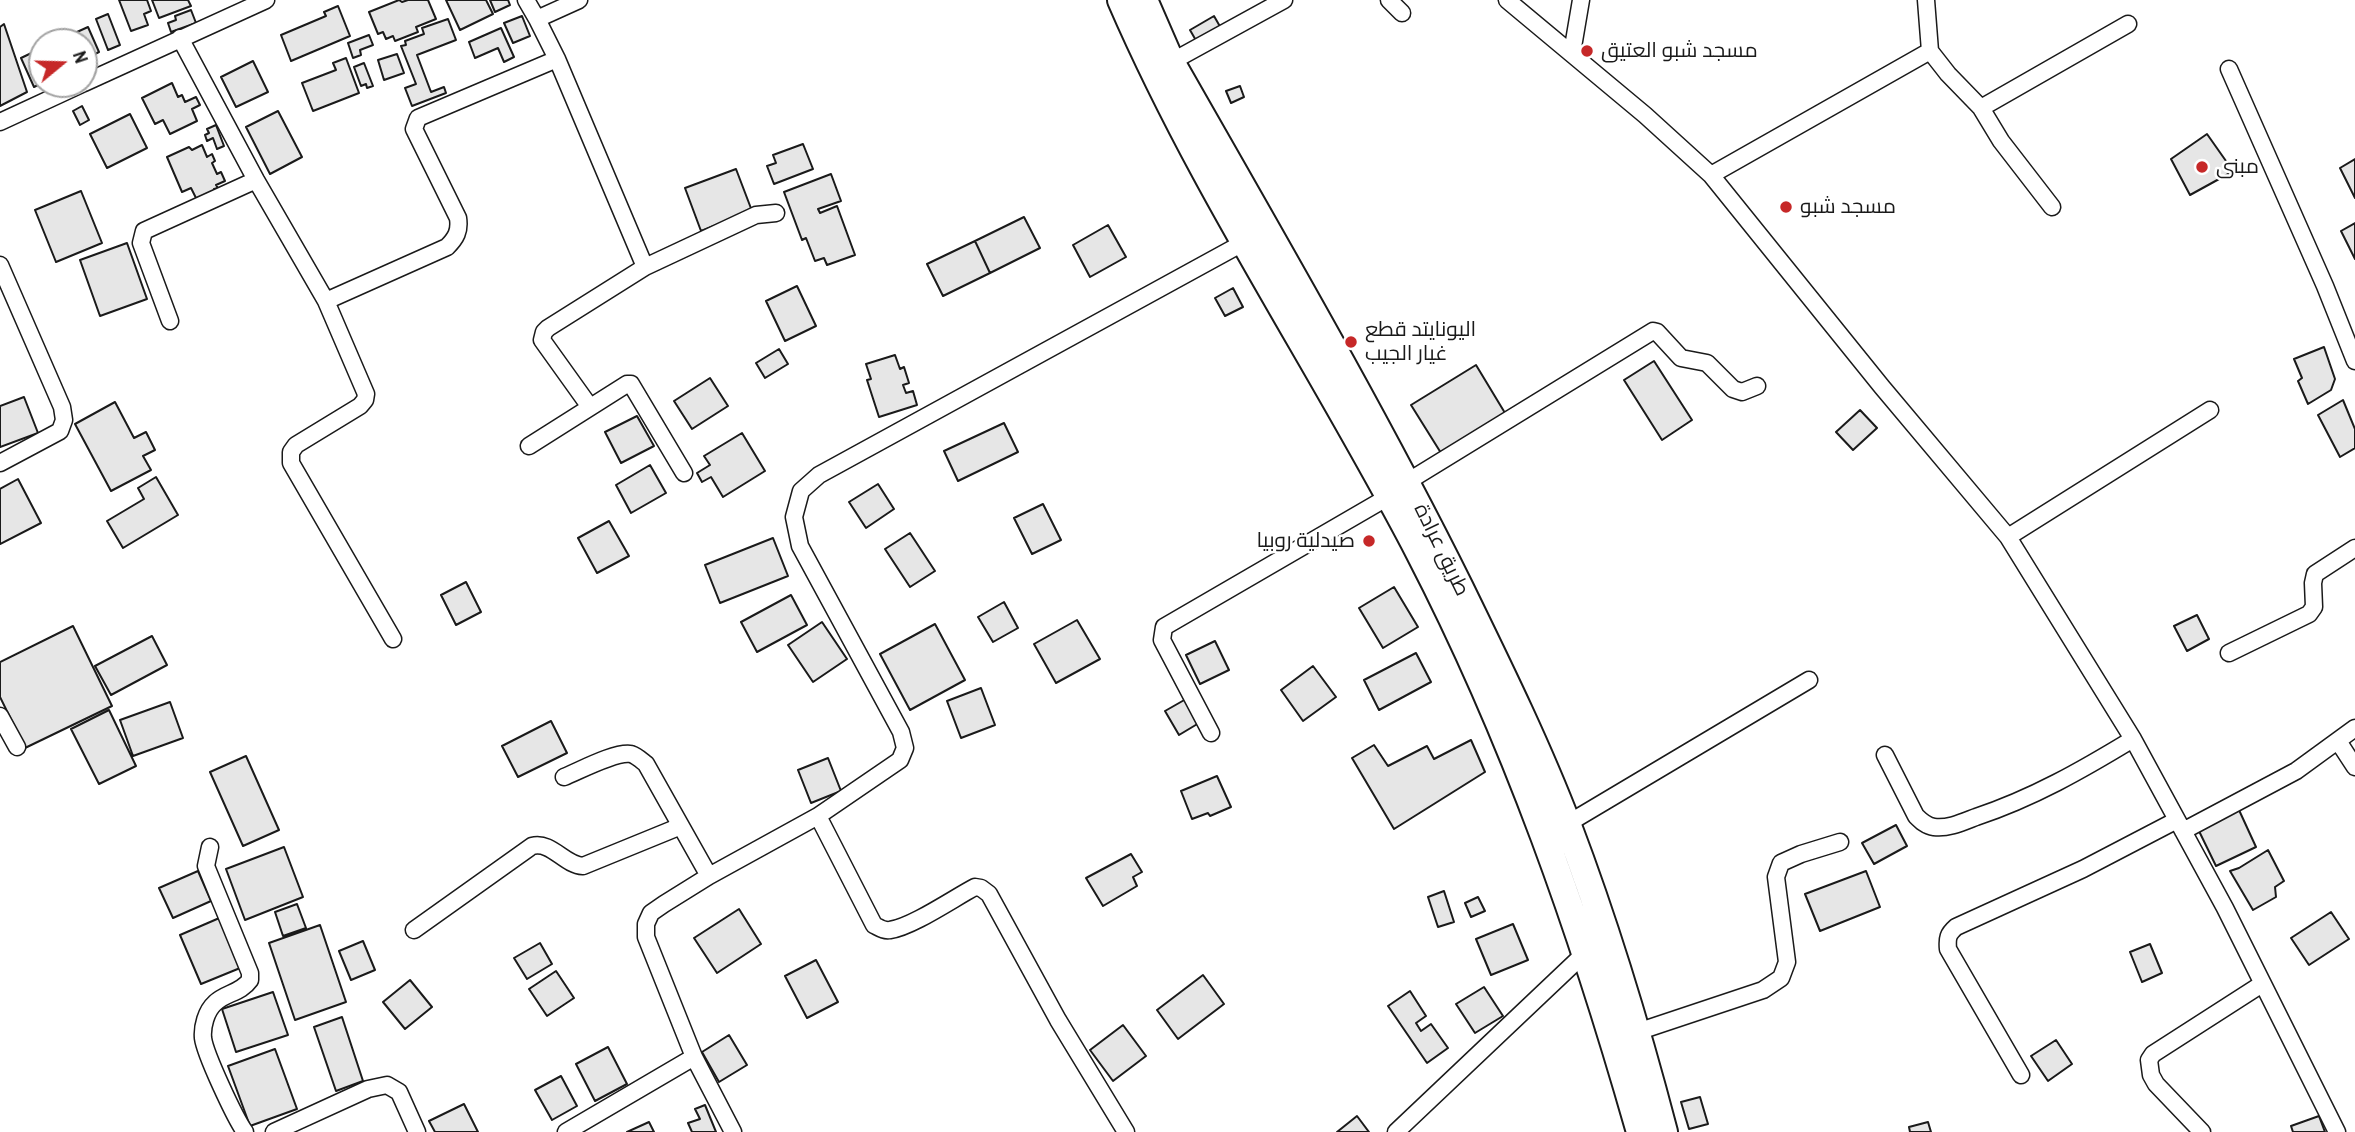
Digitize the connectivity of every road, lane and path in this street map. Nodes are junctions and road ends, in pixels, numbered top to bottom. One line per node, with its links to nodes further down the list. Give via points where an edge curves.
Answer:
1 (266, 0): 14 (street)
2 (526, 0): 12 (street)
3 (579, 0): 12 (street)
4 (1121, 0): 28 (main road, طريق عرادة, via 1153,73)
5 (1144, 0): 18 (main road, طريق عرادة)
6 (1284, 0): 18 (street)
7 (1388, 0): 11 (street)
8 (1507, 0): 16 (street)
9 (1580, 0): 16 (street)
10 (1926, 0): 15 (street)
11 (1402, 13)
12 (537, 19): 17 (street)
13 (2129, 24): 22 (street)
14 (180, 38): 20 (street); 25 (street)
15 (1930, 51): 22 (street); 24 (street)
16 (1573, 53): 24 (street)
17 (556, 59): 30 (street); 31 (street, via 418,118 414,129 458,218 454,240)
18 (1171, 62): 28 (main road, طريق عرادة)
19 (2229, 69): 33 (street)
20 (98, 76)
21 (51, 98): 23 (street)
22 (1981, 108): 26 (street, via 2000,141)
23 (0, 122)
24 (1711, 174): 42 (street)
25 (256, 180): 31 (street); 32 (street, via 144,230 141,243)
26 (2052, 207)
27 (776, 213): 30 (street, via 756,215)
28 (1255, 236): 41 (main road, طريق عرادة); 56 (street, via 819,475 802,491 794,517 800,547 901,732 905,748 900,760)
29 (0, 265): 39 (street, via 64,421 60,430)
30 (645, 267): 36 (street, via 544,332 542,340)
31 (326, 301): 44 (street, via 365,400 296,445 291,463)
32 (170, 321)
33 (2351, 338): 34 (street)
34 (2355, 361)
35 (1758, 386): 41 (street, via 1742,392 1733,389 1707,363 1681,358 1653,331)
36 (590, 407): 38 (street); 40 (street, via 631,384)
37 (2210, 410): 42 (street)
38 (529, 446)
39 (0, 463)
40 (684, 474)
41 (1397, 489): 49 (street, via 1164,627 1162,640); 57 (main road, طريق عرادة, via 1504,677); 64 (main road, طريق عرادة, via 1419,552 1486,694 1544,833)
42 (2008, 537): 50 (street)
43 (2355, 548): 45 (street, via 2315,574 2314,607 2309,614)
44 (393, 639)
45 (2229, 653)
46 (1809, 680): 57 (street)
47 (0, 716): 52 (street)
48 (2355, 728): 51 (street)
49 (1211, 733)
50 (2133, 739): 53 (street, via 2042,792 1947,827 1922,823); 58 (street)
51 (2338, 741): 54 (street); 58 (street, via 2296,771)
52 (17, 747)
53 (1885, 755)
54 (2355, 767)
55 (564, 777): 59 (street, via 629,754 646,764)
56 (818, 816): 62 (street); 74 (street, via 874,925 882,930 907,924 975,887 989,894)
57 (1567, 824): 66 (main road, طريق عرادة)
58 (2180, 825): 65 (street); 68 (street, via 1950,933 1948,948)
59 (681, 826): 62 (street); 63 (street, via 583,866 575,866 545,846 532,846)
60 (1840, 842): 66 (street, via 1781,863 1776,877 1787,962 1781,978 1763,990)
61 (210, 846): 69 (street, via 206,866 250,980 240,991 215,1002 203,1038)
62 (709, 876): 67 (street, via 651,913 646,924 646,937)
63 (414, 929)
64 (1586, 952): 75 (street); 76 (main road, طريق عرادة)
65 (2262, 984): 78 (street, via 2149,1060 2156,1084); 79 (street)
66 (1637, 1032): 77 (main road, طريق عرادة)
67 (694, 1057): 72 (street); 73 (street)
68 (2021, 1075)
69 (245, 1132)
70 (274, 1132): 71 (street, via 368,1089 387,1085 399,1092)
71 (417, 1132)
72 (566, 1132)
73 (733, 1132)
74 (1126, 1132)
75 (1396, 1132)
76 (1640, 1132)
77 (1664, 1132)
78 (2202, 1132)
79 (2337, 1132)

